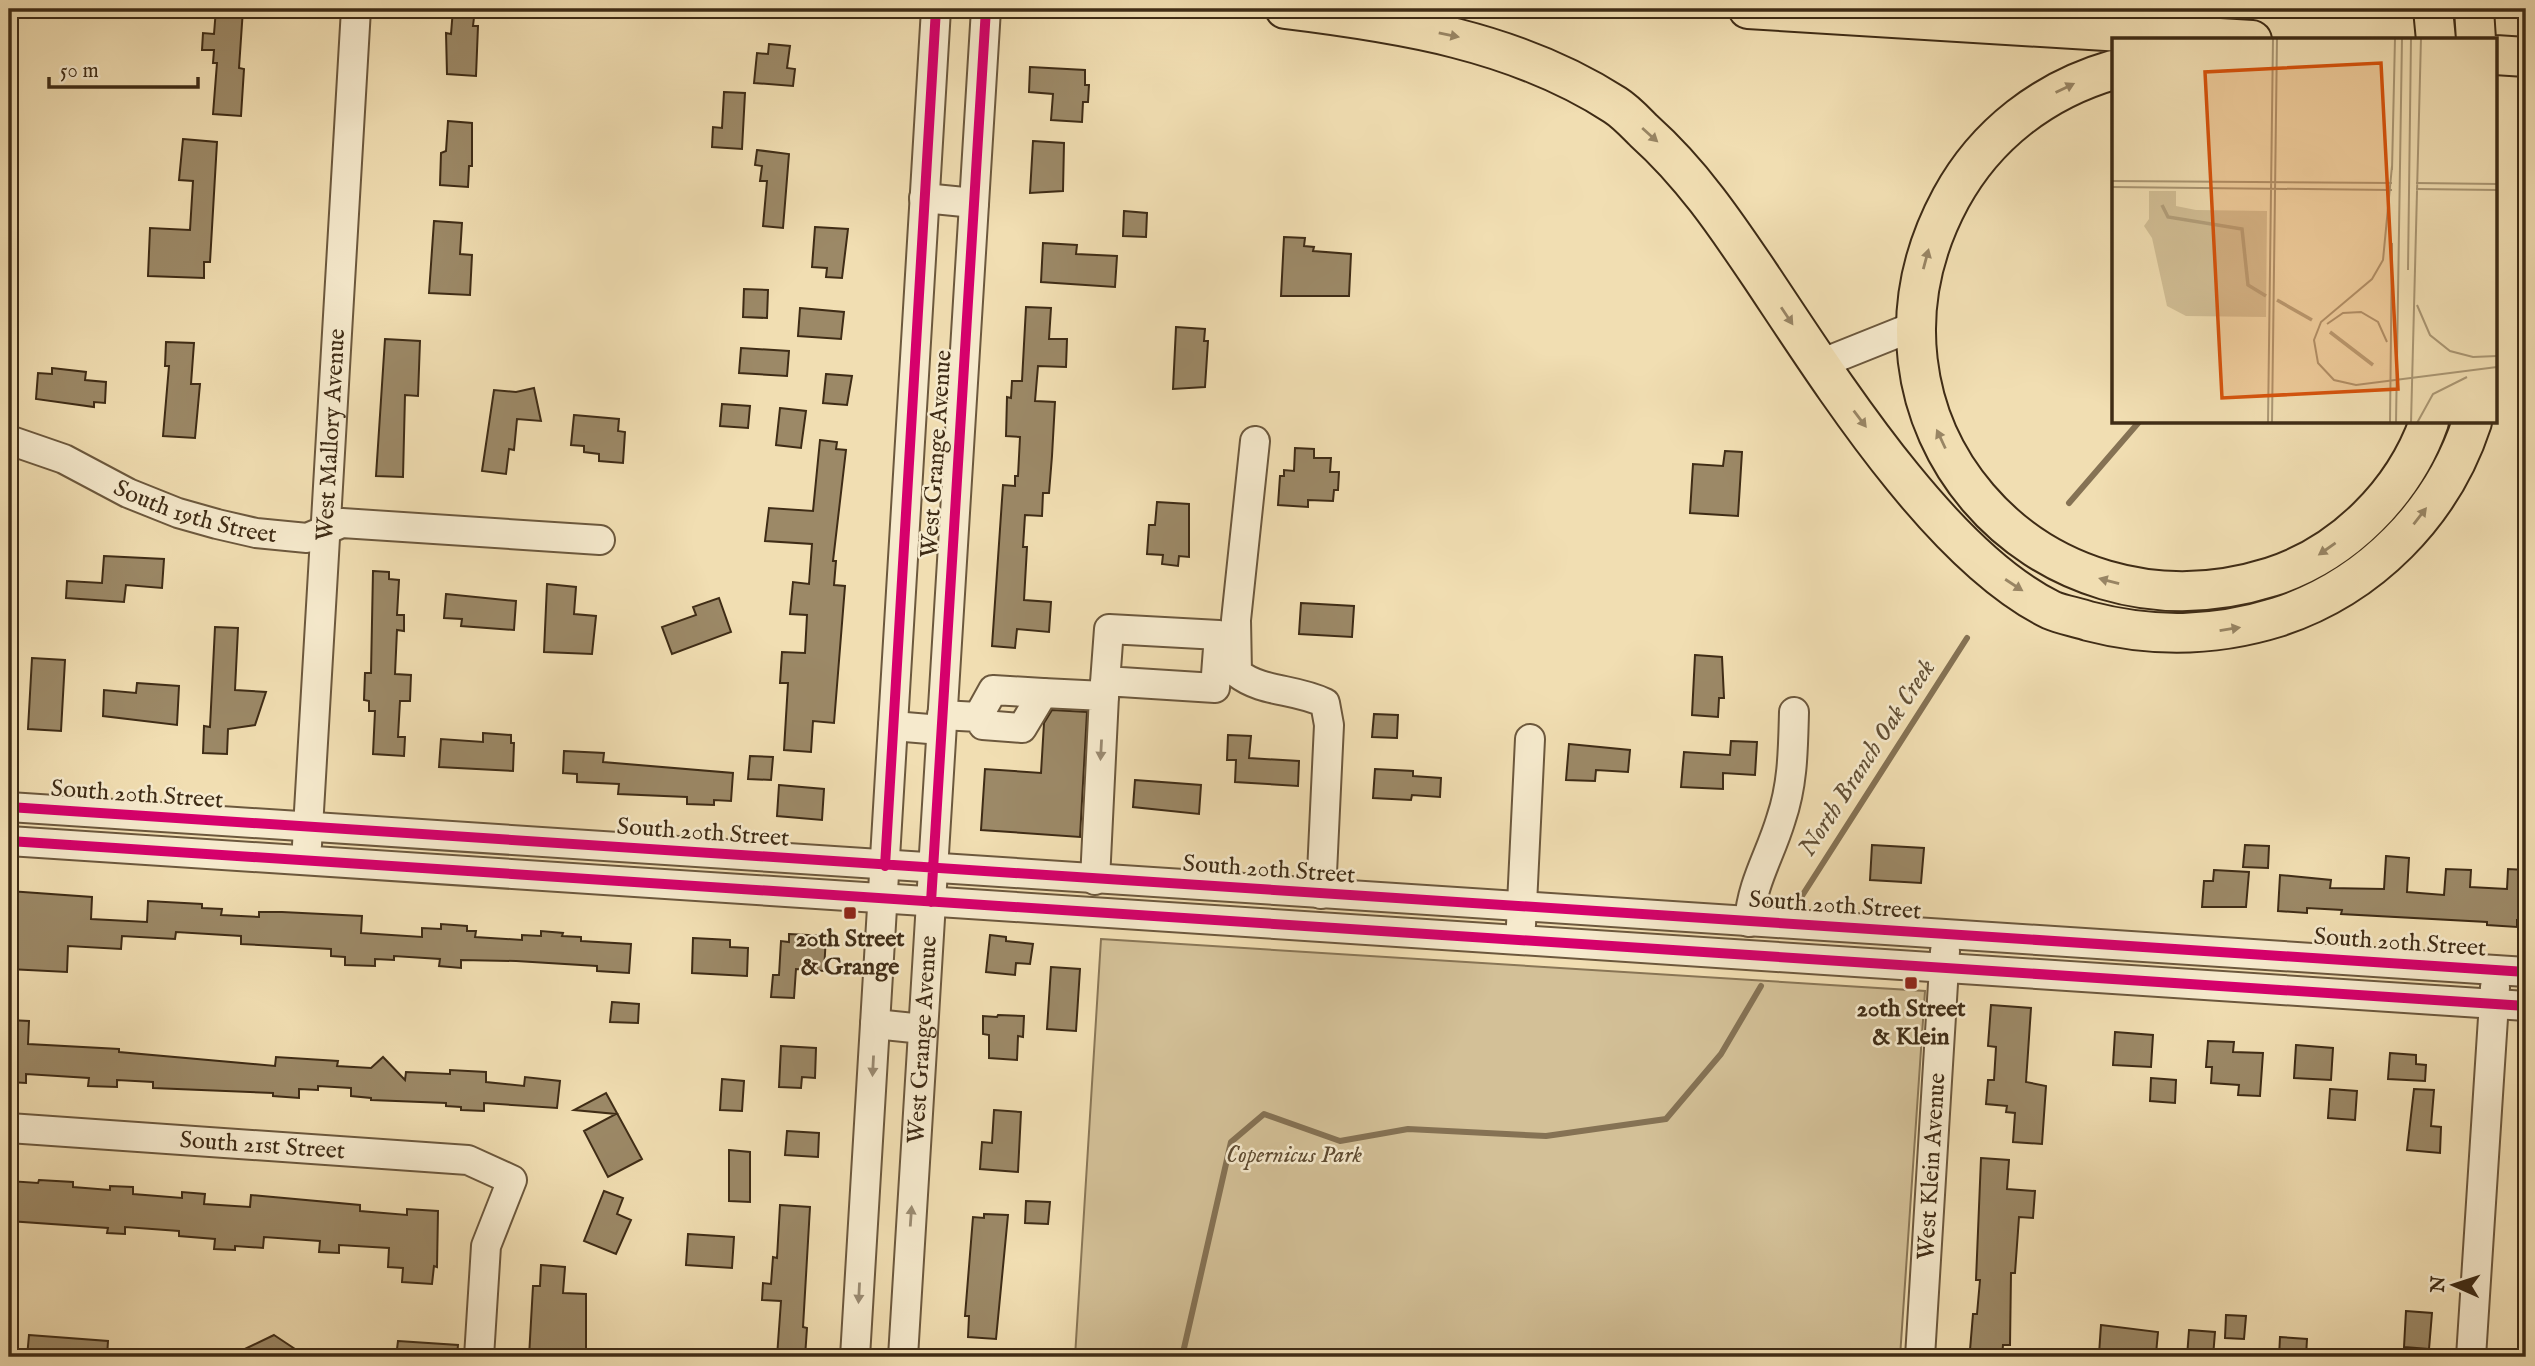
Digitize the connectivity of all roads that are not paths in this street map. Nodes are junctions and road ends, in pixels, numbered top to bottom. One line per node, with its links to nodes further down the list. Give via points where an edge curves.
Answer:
1 (356, 9): 24 (street, West Mallory Avenue)
2 (1284, 9): 19 (highway, one-way to 19, via 1456,36 1528,61 1617,106 1671,155 1716,209)
3 (1748, 9): 8 (highway)
4 (2433, 9): 9 (highway)
5 (2474, 9): 10 (highway)
6 (986, 13): 17 (street, West Grange Avenue)
7 (935, 14): 16 (street, West Grange Avenue)
8 (2219, 38)
9 (2435, 38)
10 (2476, 38)
11 (2496, 55): 12 (highway)
12 (2526, 57)
13 (2112, 70): 18 (highway, one-way to 13, via 1919,286 1940,219 1978,156 2047,96)
14 (2496, 75): 15 (highway)
15 (2526, 76)
16 (924, 198): 17 (street); 28 (street, West Grange Avenue)
17 (974, 203): 27 (street, West Grange Avenue)
18 (1915, 326): 19 (street); 20 (highway, one-way to 18, via 2403,475 2378,508 2318,556 2285,572 2217,590 2148,590 2089,576 2037,551 1974,494 1932,421 1917,363)
19 (1820, 364): 21 (highway, one-way to 21, via 1917,495 1988,568 2052,611 2119,629 2183,636 2249,626 2306,608 2363,575 2399,543 2440,491)
20 (2428, 424)
21 (2471, 424)
22 (9, 440): 24 (street, South 19th Street, via 64,458 128,493 191,517 256,533 307,538)
23 (1255, 441): 39 (street, via 1236,620 1237,673 1253,685 1303,692 1325,703 1329,725)
24 (326, 530): 25 (street, South 19th Street, via 342,523); 31 (street, West Mallory Avenue)
25 (600, 540)
26 (1794, 712): 44 (street, via 1788,798 1754,885)
27 (942, 722): 28 (street); 36 (street, West Grange Avenue); 37 (street, one-way to 37, via 978,717 983,724 1022,728 1043,693 1104,689)
28 (893, 726): 35 (street, West Grange Avenue)
29 (1530, 739): 40 (street)
30 (9, 807): 31 (street, South 20th Street)
31 (308, 827): 33 (street, South 20th Street); 34 (street, West Mallory Avenue)
32 (9, 841): 34 (street)
33 (758, 857): 35 (street, South 20th Street); 38 (street)
34 (306, 861): 38 (street)
35 (885, 866): 36 (street, South 20th Street); 41 (street, West Grange Avenue)
36 (933, 869): 37 (street, South 20th Street); 42 (street, West Grange Avenue)
37 (1103, 880): 39 (street, South 20th Street); 43 (street)
38 (756, 891): 41 (street)
39 (1321, 894): 40 (street, South 20th Street)
40 (1522, 897): 44 (street, South 20th Street); 46 (street)
41 (883, 900): 42 (street); 52 (street, West Grange Avenue)
42 (931, 902): 43 (street); 53 (street, West Grange Avenue)
43 (1109, 914): 46 (street)
44 (1749, 922): 45 (street, South 20th Street)
45 (1946, 934): 47 (street, West Klein Avenue); 48 (street, South 20th Street)
46 (1520, 941): 47 (street)
47 (1945, 969): 50 (street); 58 (street, West Klein Avenue)
48 (2496, 970): 49 (street, South 20th Street); 50 (street)
49 (2526, 972)
50 (2494, 1004): 51 (street); 59 (street)
51 (2526, 1006)
52 (875, 1024): 53 (street); 56 (street, West Grange Avenue, one-way to 56)
53 (923, 1029): 57 (street, West Grange Avenue, one-way to 53)
54 (9, 1128): 55 (street, South 21st Street, via 468,1160 512,1180 486,1246)
55 (479, 1357)
56 (855, 1357)
57 (903, 1357)
58 (1920, 1357)
59 (2471, 1357)

